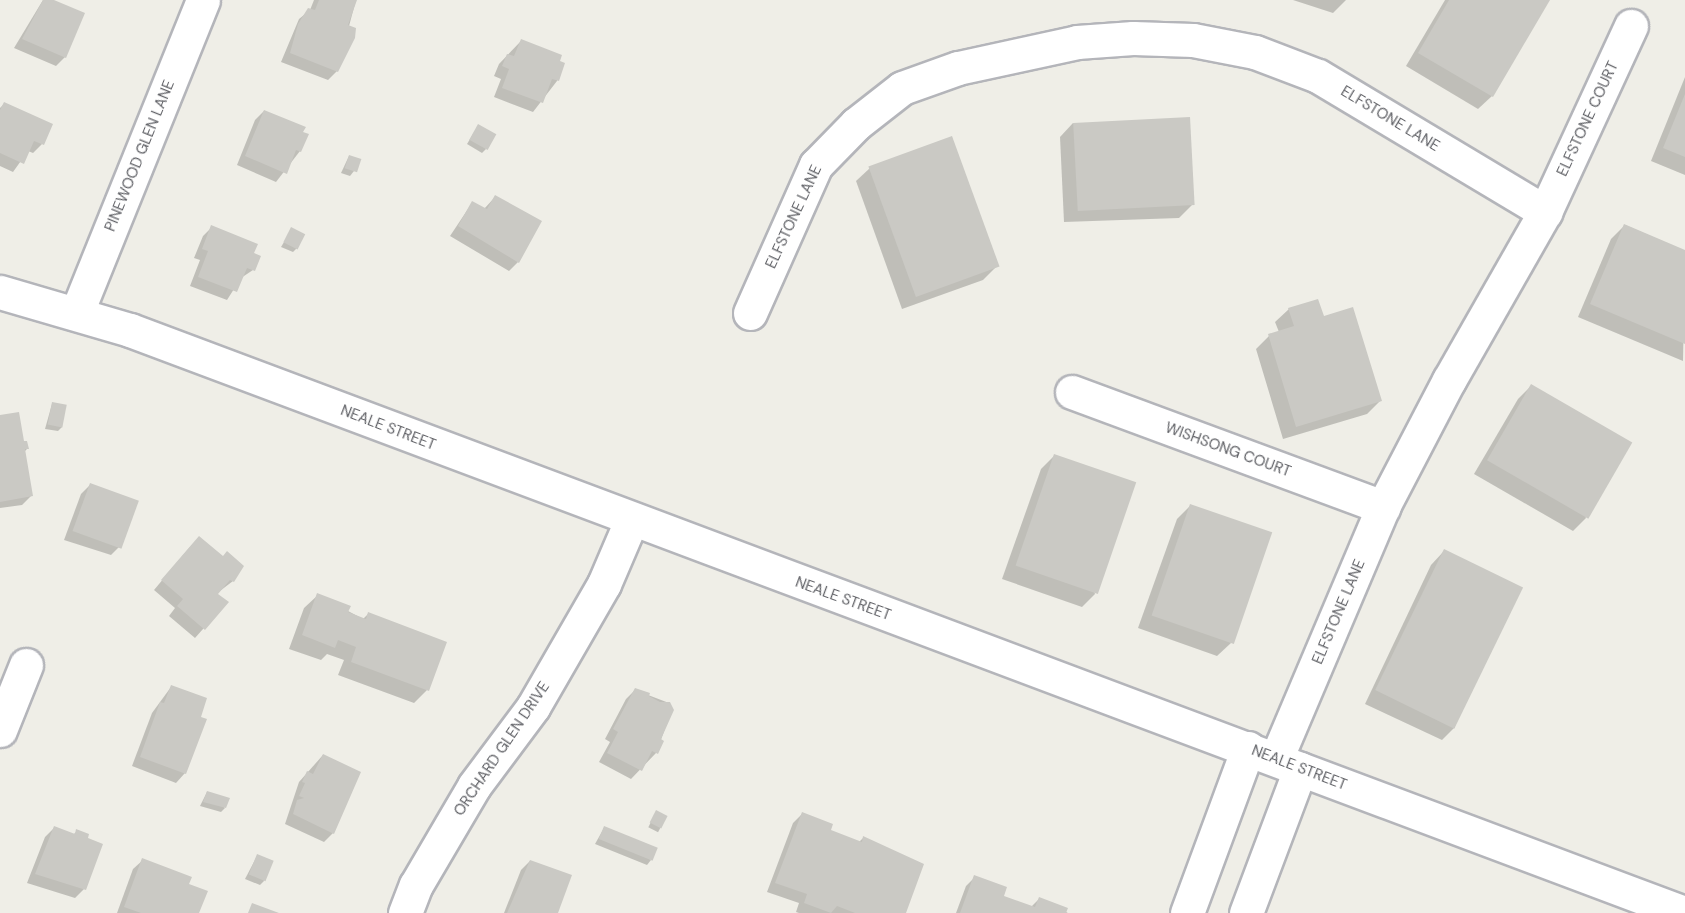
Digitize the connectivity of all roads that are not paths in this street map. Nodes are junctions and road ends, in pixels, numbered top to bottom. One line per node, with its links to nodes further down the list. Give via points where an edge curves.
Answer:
1 (203, 0): 5 (street, PINEWOOD GLEN LANE)
2 (1631, 26): 3 (street, ELFSTONE COURT)
3 (1545, 212): 6 (street, ELFSTONE LANE, via 1318,76 1255,52 1193,40 1133,38 1077,42 958,68 902,88 856,124 816,165); 8 (street, ELFSTONE LANE, via 1449,380)
4 (0, 292): 5 (street, NEALE STREET)
5 (77, 312): 9 (street, NEALE STREET)
6 (750, 313)
7 (1072, 392): 8 (street, WISHSONG COURT)
8 (1383, 507): 12 (street, ELFSTONE LANE)
9 (631, 521): 12 (street, NEALE STREET); 13 (street, ORCHARD GLEN DRIVE, via 604,584 533,707 474,786 416,885)
10 (26, 665): 11 (street)
11 (0, 730)
12 (1275, 759): 14 (street); 15 (street); 16 (street, NEALE STREET)
13 (405, 913)
14 (1187, 913)
15 (1246, 913)
16 (1684, 913)

